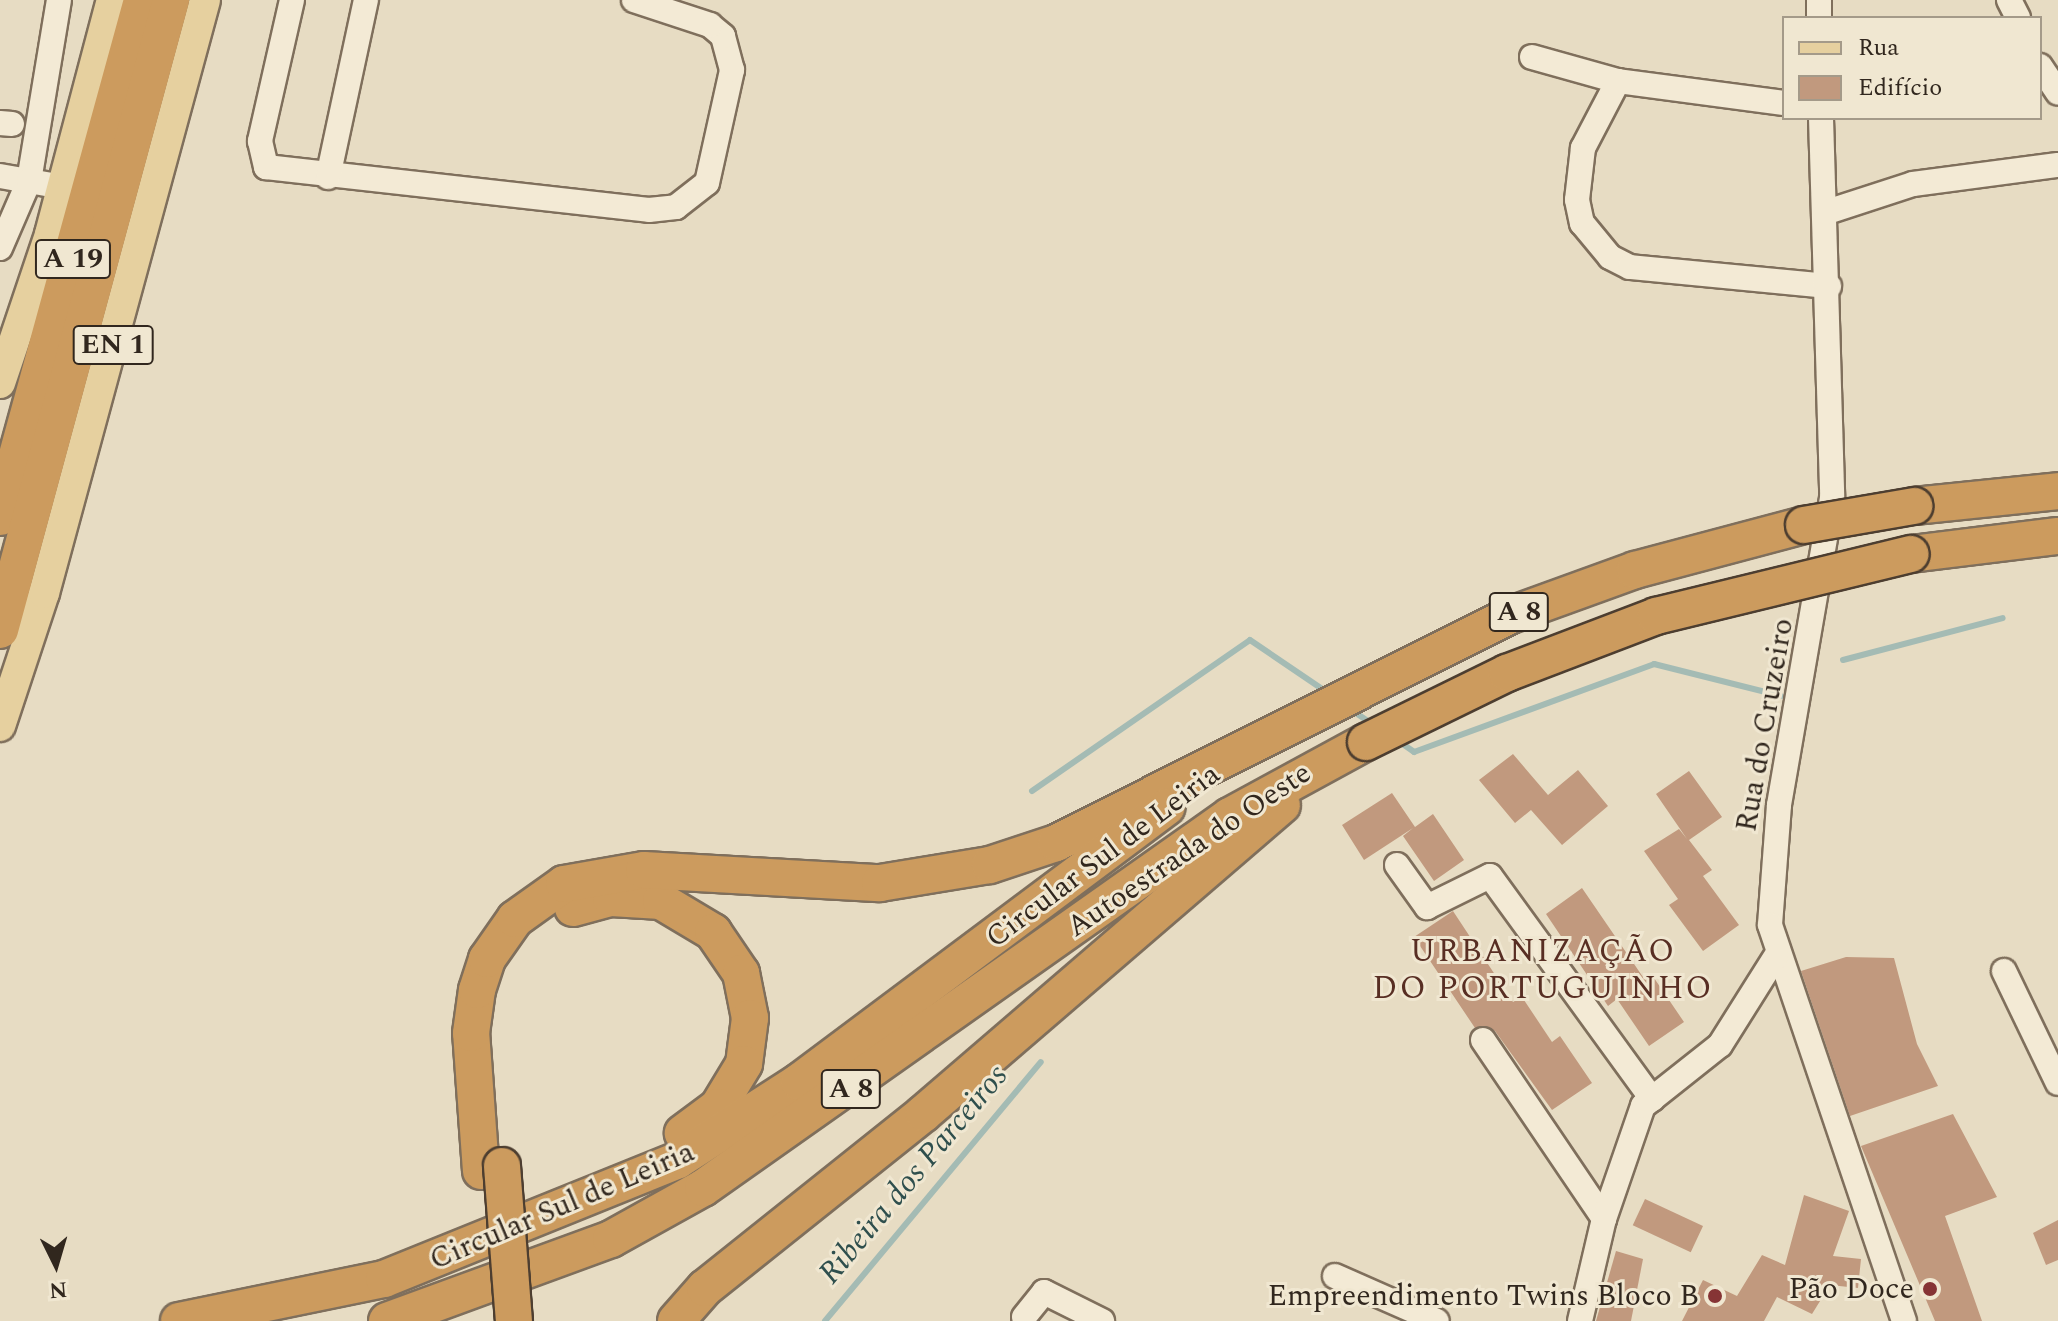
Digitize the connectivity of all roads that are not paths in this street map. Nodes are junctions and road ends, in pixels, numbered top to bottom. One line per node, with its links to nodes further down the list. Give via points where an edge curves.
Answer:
1 (59, 0): 18 (street)
2 (112, 0): 19 (main road, EN 1)
3 (142, 0): 27 (highway, A 19)
4 (171, 0): 29 (highway, A 19)
5 (205, 0): 30 (main road, EN 1, via 49,578)
6 (292, 0): 17 (street, via 260,155 278,172)
7 (366, 0): 17 (street)
8 (634, 0): 17 (street, via 710,25 729,51 732,70 707,183 696,197 676,207 616,209)
9 (1532, 57): 11 (street)
10 (2042, 69): 12 (street)
11 (1618, 81): 13 (street); 23 (street, via 1583,148 1577,200 1596,244 1651,273)
12 (2058, 93)
13 (1782, 103)
14 (1821, 120): 20 (street, Rua do Cruzeiro)
15 (2058, 165): 20 (street, via 1913,184)
16 (0, 176): 18 (street)
17 (328, 177)
18 (29, 181): 19 (street); 22 (street)
19 (63, 187): 21 (main road, EN 1)
20 (1827, 212): 23 (street, Rua do Cruzeiro)
21 (50, 234): 24 (main road); 25 (main road, EN 1)
22 (0, 248)
23 (1829, 286): 34 (street, Rua do Cruzeiro, via 1830,525 1779,805 1770,890)
24 (0, 383)
25 (0, 460)
26 (2058, 491): 31 (highway, Autoestrada do Oeste / A 8, bridge, via 1914,506 1720,546 1581,589 1449,643)
27 (0, 517)
28 (2058, 536): 32 (highway, Autoestrada do Oeste / A 8, bridge, via 1911,554 1656,616 1507,673 1366,742)
29 (0, 630)
30 (0, 726)
31 (1252, 745): 39 (highway, via 1056,843 959,872 842,884 644,870 564,884 515,919 487,959 477,990 471,1033); 40 (highway, Circular Sul de Leiria / A 8, via 799,1082 678,1160)
32 (1281, 794): 45 (highway, Autoestrada do Oeste / A 8, via 703,1188 611,1239); 48 (highway, via 924,1113 705,1288)
33 (1397, 865): 38 (street, via 1427,907 1490,876)
34 (1776, 956): 38 (street, via 1720,1045); 52 (street, Rua do Cruzeiro)
35 (2004, 971): 37 (street)
36 (1483, 1040): 41 (street)
37 (2058, 1083)
38 (1652, 1099): 41 (street)
39 (491, 1168): 40 (highway, via 494,1024 511,962 567,911 611,898 661,901 690,913 730,950 746,994 750,1039 735,1087 718,1107 634,1165); 46 (highway); 47 (highway, bridge)
40 (624, 1185): 44 (highway, Circular Sul de Leiria / A 8, via 384,1279)
41 (1604, 1219): 51 (street)
42 (1335, 1276): 50 (street)
43 (1024, 1317): 49 (street, via 1044,1292)
44 (179, 1321)
45 (387, 1321)
46 (493, 1321)
47 (514, 1321)
48 (676, 1321)
49 (1102, 1321)
50 (1437, 1321)
51 (1580, 1321)
52 (1904, 1321)

